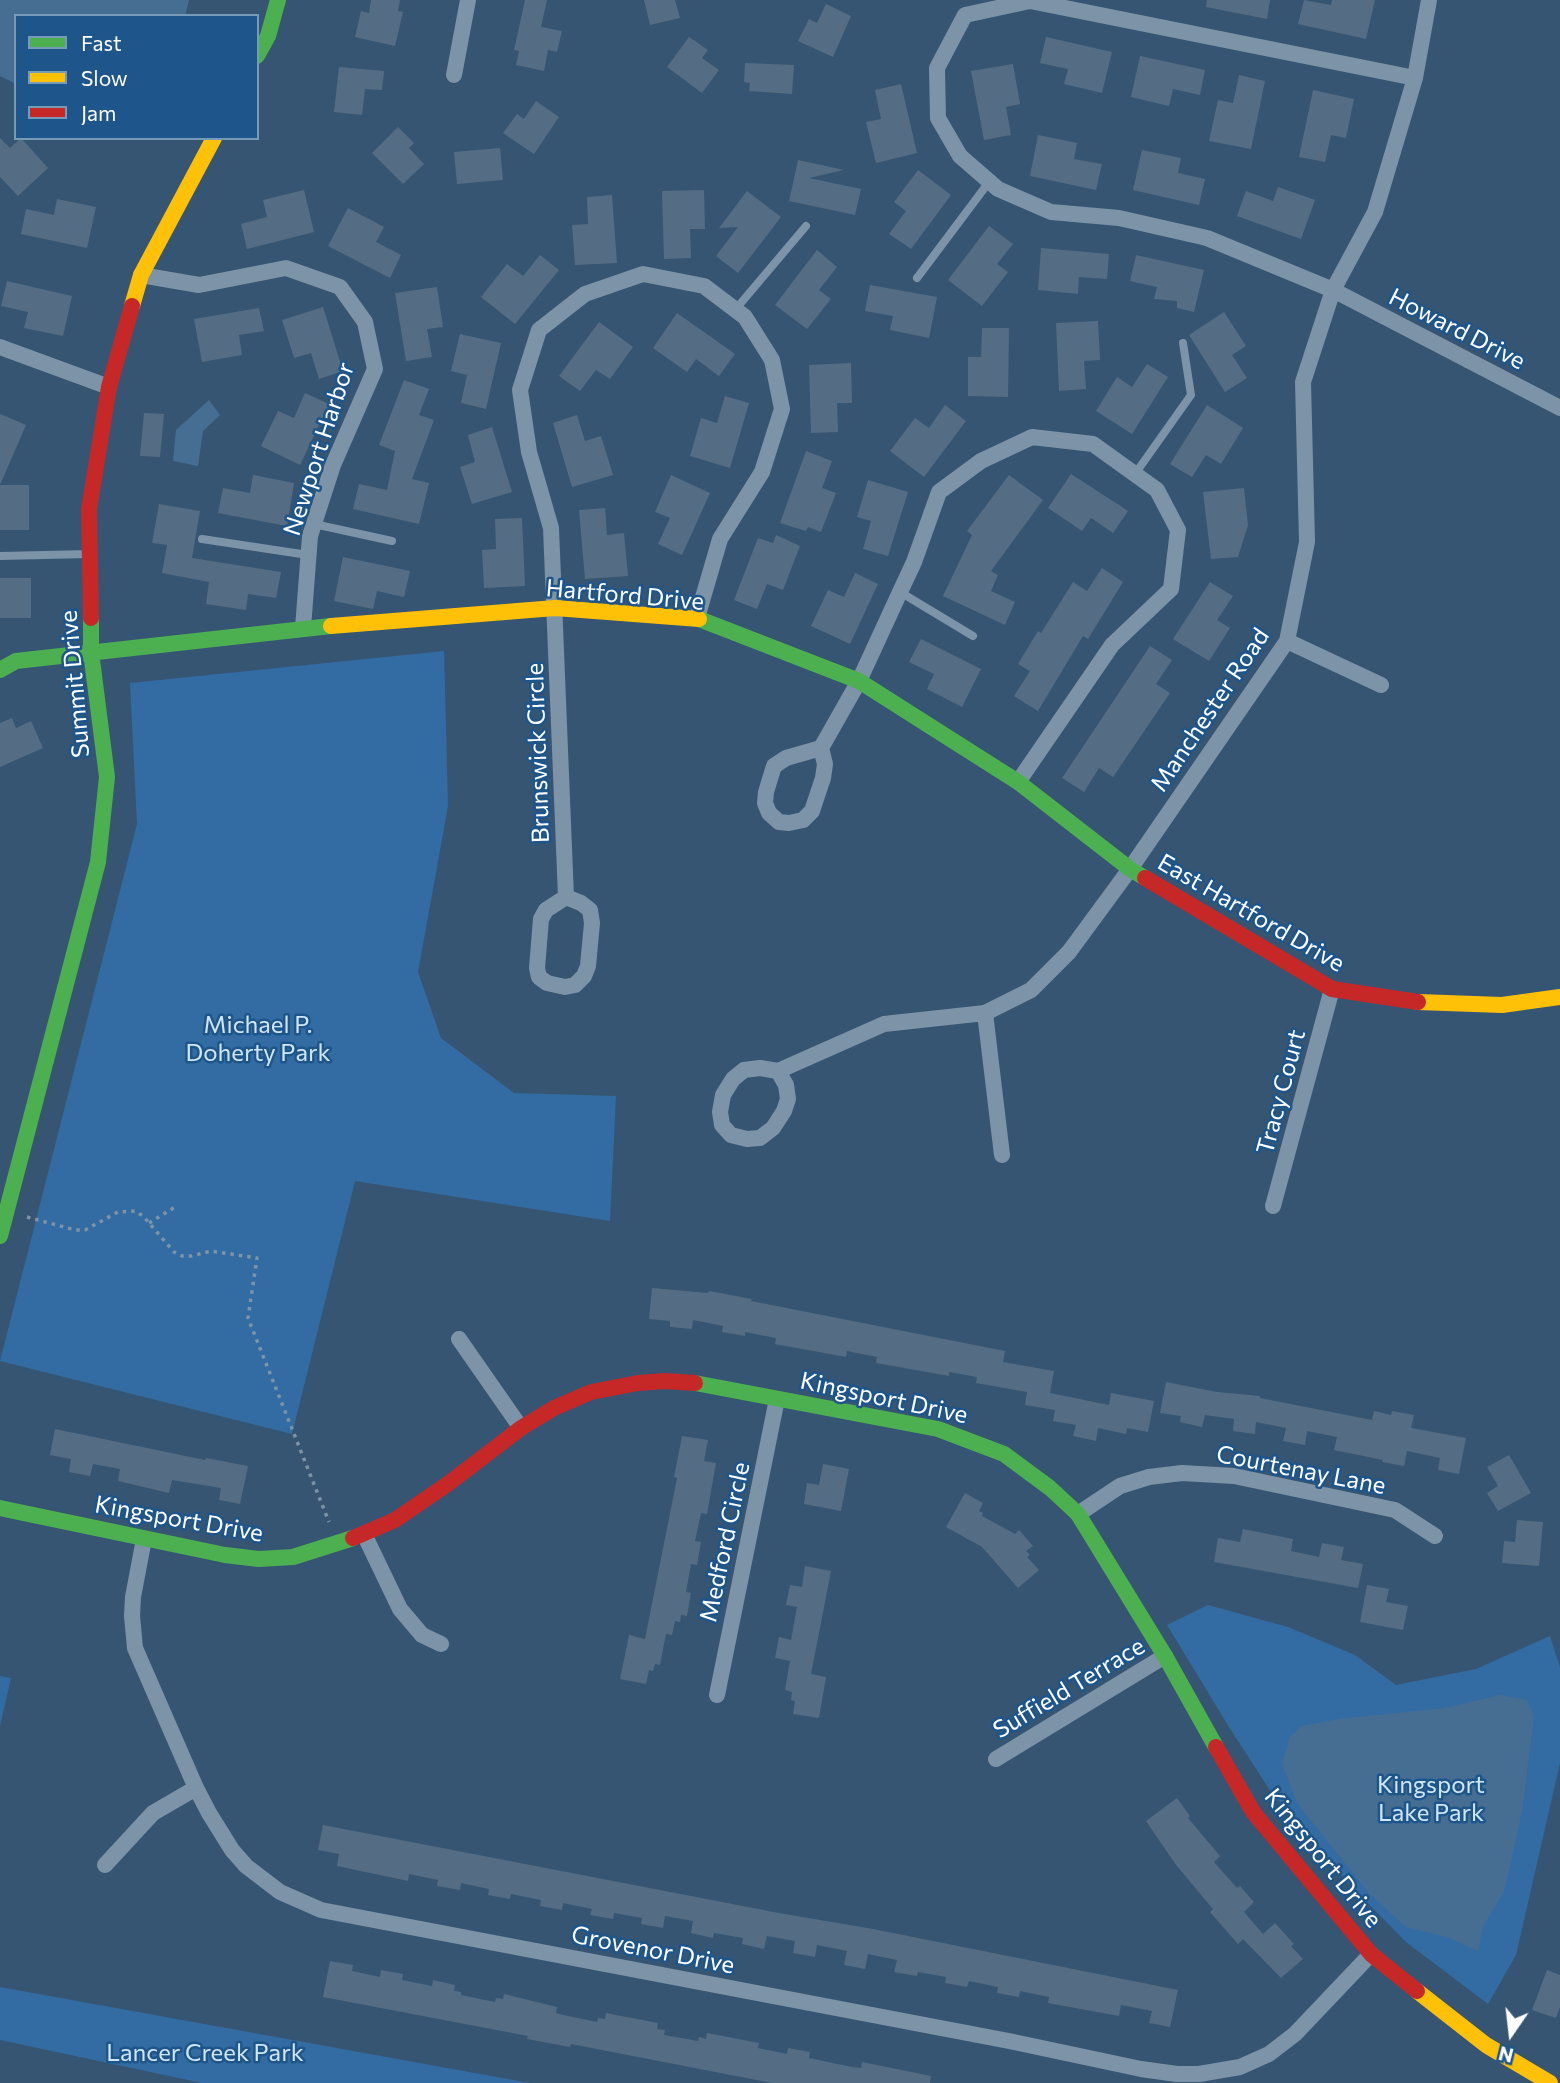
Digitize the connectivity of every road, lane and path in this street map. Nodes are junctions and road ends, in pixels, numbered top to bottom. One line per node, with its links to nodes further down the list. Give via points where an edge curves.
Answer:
1 (278, 0): 4 (street)
2 (468, 0): 5 (street)
3 (1429, 0): 6 (street, Manchester Road)
4 (259, 52)
5 (454, 75)
6 (1415, 78): 8 (street, Howard Drive, via 1030,1 965,15 937,68 938,118 960,156); 12 (street, Manchester Road, via 1375,212)
7 (213, 140): 10 (street, Summit Drive)
8 (989, 182): 11 (lane); 12 (street, Howard Drive, via 1051,212 1119,218 1207,238)
9 (806, 226): 13 (lane)
10 (141, 275): 16 (street, Summit Drive); 19 (street, Newport Harbor, via 199,285 286,268 340,288 365,322 375,369 333,464)
11 (917, 278)
12 (1333, 290): 17 (street, Howard Drive); 30 (street, Manchester Road, via 1303,382 1307,542)
13 (735, 310): 26 (street, Brunswick Circle, via 704,286 643,274 585,293 539,330 520,390 529,452 551,528); 27 (street, Brunswick Circle, via 745,317 772,360 782,409 762,472 720,539)
14 (1183, 343): 18 (lane, via 1191,395)
15 (0, 347): 16 (street)
16 (109, 387): 22 (street, Summit Drive, via 89,509)
17 (1560, 408)
18 (1135, 474): 25 (street, via 1093,444 1032,437 981,461 939,492); 36 (street, via 1157,489 1178,530 1171,589 1112,645)
19 (314, 524): 21 (lane); 23 (street, Newport Harbor)
20 (202, 540): 23 (lane)
21 (393, 541)
22 (90, 554): 24 (lane); 31 (street, Summit Drive)
23 (309, 555): 28 (street, Newport Harbor)
24 (0, 556)
25 (900, 593): 29 (lane); 33 (street)
26 (555, 608): 27 (street, Hartford Drive); 28 (street, Hartford Drive); 38 (street, Brunswick Circle)
27 (697, 618): 33 (street, Hartford Drive)
28 (303, 628): 31 (street, Hartford Drive)
29 (973, 636)
30 (1287, 641): 34 (street); 37 (street, Manchester Road)
31 (91, 652): 32 (street, Hartford Drive, via 16,661); 48 (street, Summit Drive, via 107,777 98,862)
32 (0, 670)
33 (859, 681): 35 (street); 36 (street, Hartford Drive)
34 (1381, 685)
35 (821, 748): 35 (street, via 825,764 812,811 803,821 779,822 765,803 774,766)
36 (1018, 782): 37 (street, Hartford Drive)
37 (1130, 869): 39 (street, East Hartford Drive); 41 (street, Manchester Road, via 1069,952 1031,990)
38 (566, 897): 38 (street, via 541,919 537,968 547,983 565,987 584,976 593,923 590,910)
39 (1332, 989): 40 (street, East Hartford Drive, via 1420,1002 1502,1005); 44 (street, Tracy Court)
40 (1560, 997)
41 (985, 1013): 42 (street, via 884,1024); 43 (street)
42 (778, 1070): 42 (street, via 744,1070 733,1079 720,1112 722,1125 732,1135 760,1138 773,1128 788,1099)
43 (1002, 1155)
44 (1273, 1206)
45 (175, 1207): 47 (path)
46 (27, 1217): 47 (path, via 85,1230 125,1210 135,1211)
47 (149, 1223): 54 (path, via 182,1255 211,1251 257,1258 248,1318)
48 (0, 1236)
49 (459, 1339): 51 (street)
50 (777, 1399): 51 (street, Kingsport Drive, via 697,1383 638,1383 591,1392); 53 (street, Kingsport Drive, via 938,1429 974,1441 1004,1454); 60 (street, Medford Circle)
51 (521, 1428): 55 (street, Kingsport Drive, via 395,1520)
52 (0, 1508): 57 (street, Kingsport Drive)
53 (1079, 1514): 56 (street, Courtenay Lane, via 1120,1486 1149,1477 1182,1473 1234,1476 1395,1510); 59 (street, Kingsport Drive)
54 (329, 1522)
55 (365, 1534): 57 (street, Kingsport Drive, via 293,1557 260,1559); 58 (street, via 400,1609 422,1635)
56 (1435, 1536)
57 (144, 1539): 62 (street, Grovenor Drive, via 133,1597 135,1648)
58 (441, 1644)
59 (1165, 1656): 61 (street, Suffield Terrace); 64 (street, Kingsport Drive, via 1253,1812)
60 (717, 1695)
61 (996, 1759)
62 (196, 1788): 63 (street, via 153,1813); 64 (street, Grovenor Drive, via 246,1866 280,1892 321,1910 1141,2069 1199,2074 1240,2067 1269,2054 1295,2034)
63 (105, 1864)
64 (1371, 1954): 65 (street, Kingsport Drive, via 1486,2045)
65 (1550, 2083)

